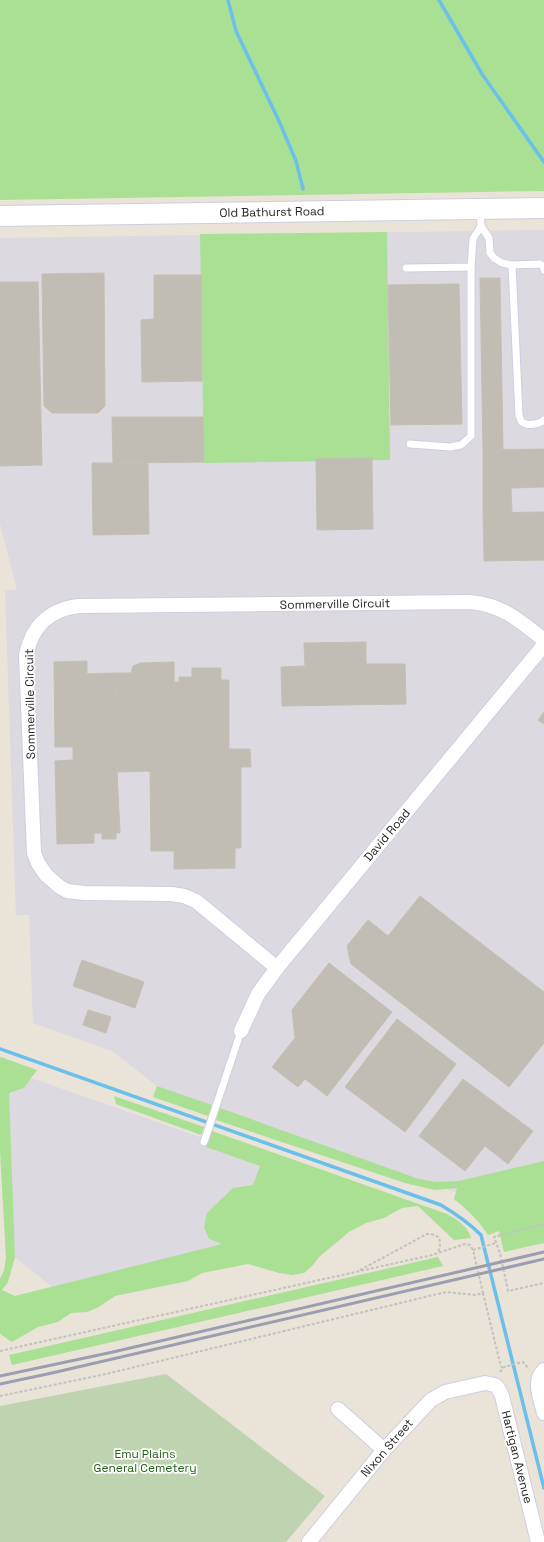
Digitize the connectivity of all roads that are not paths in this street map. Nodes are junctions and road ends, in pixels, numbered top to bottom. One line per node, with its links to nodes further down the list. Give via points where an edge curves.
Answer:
1 (544, 208): 3 (main road, Old Bathurst Road)
2 (0, 216): 3 (main road, Old Bathurst Road)
3 (480, 218): 4 (lane, via 489,238 490,253 502,263); 5 (lane, via 473,239)
4 (512, 265): 7 (lane, via 540,264); 8 (lane, via 519,415 524,423 537,424)
5 (471, 267): 6 (lane); 9 (lane, via 471,436 456,446)
6 (406, 268)
7 (544, 270)
8 (544, 420)
9 (410, 444)
10 (544, 640): 12 (street, Sommerville Circuit, via 504,610 470,602 79,606 61,610 39,626 26,655 34,853 42,870 52,882 75,893 172,894 196,901)
11 (544, 645): 12 (street, David Road)
12 (277, 968): 13 (street, David Road, via 258,994)
13 (240, 1031): 14 (lane)
14 (204, 1142)
15 (544, 1370): 18 (street, via 539,1377 538,1386)
16 (485, 1383): 19 (street, Nixon Street, via 438,1395 424,1406); 21 (street, Hartigan Avenue, via 495,1385 502,1396)
17 (338, 1409): 19 (street)
18 (544, 1413)
19 (384, 1450): 20 (street, Nixon Street)
20 (309, 1542)
21 (538, 1542)

